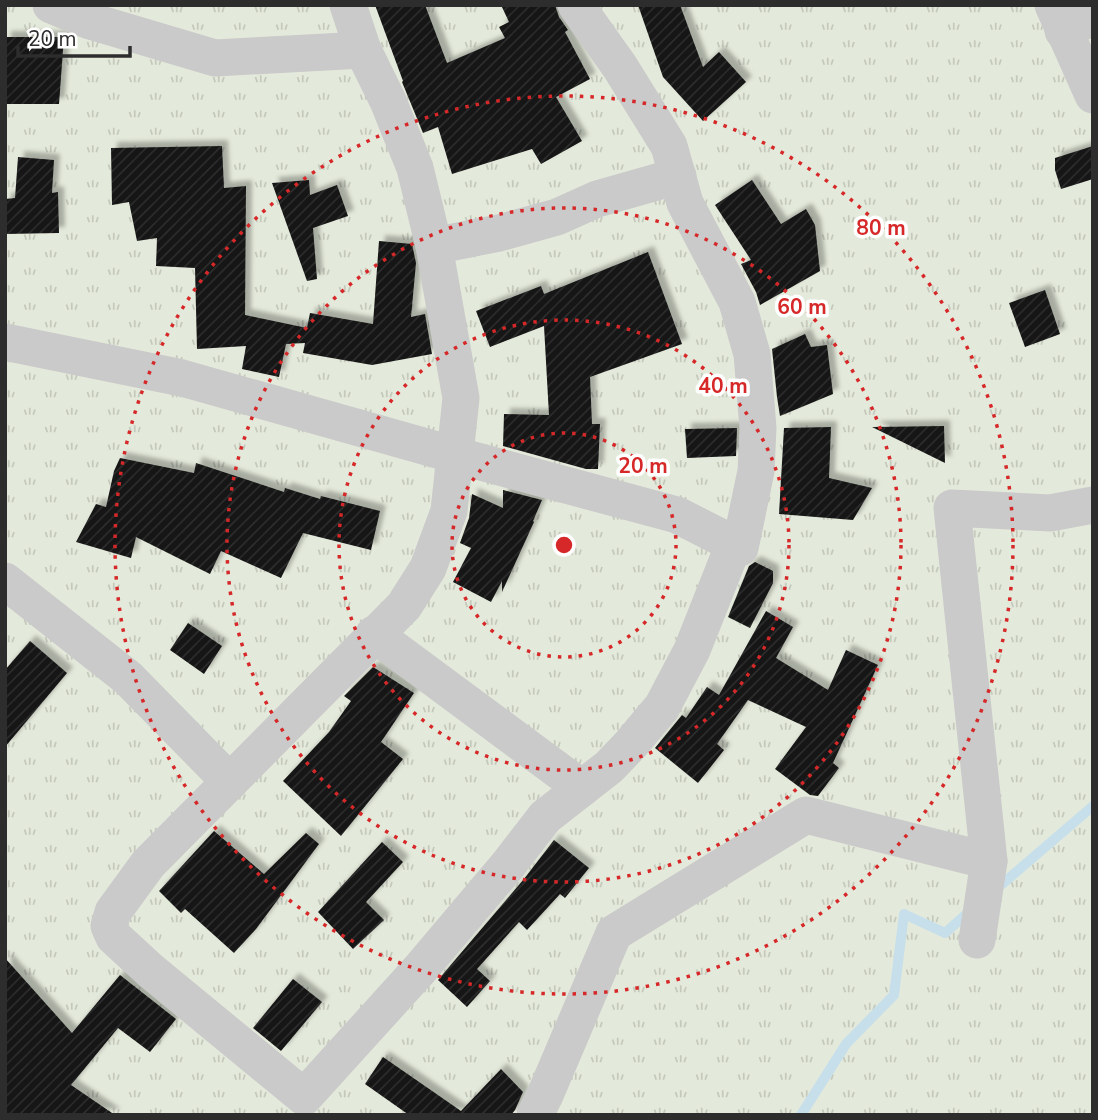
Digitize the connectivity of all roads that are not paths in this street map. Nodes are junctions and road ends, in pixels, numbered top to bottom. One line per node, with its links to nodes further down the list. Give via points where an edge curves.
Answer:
1 (51, 5): 5 (street, via 215,58)
2 (348, 5): 5 (street)
3 (576, 5): 7 (street, via 669,146)
4 (1069, 18): 6 (street)
5 (363, 50): 8 (street, via 415,168)
6 (1093, 95)
7 (678, 176): 8 (street, via 597,199 557,217); 12 (street, via 685,203 737,302 752,354 756,471 740,548)
8 (434, 246): 10 (street, via 461,398)
9 (5, 342): 10 (street, via 182,378)
10 (455, 455): 12 (street, via 677,515); 14 (street, via 449,511 428,568 404,606)
11 (1093, 505): 17 (street, via 1050,513 951,508)
12 (734, 544): 16 (street, via 692,650 662,707 616,759)
13 (5, 582): 15 (street, via 128,678)
14 (374, 634): 15 (street); 16 (street)
15 (230, 782): 16 (street, via 148,864 113,912 109,926 114,937 151,971 304,1097 421,968 545,817)
16 (582, 788)
17 (989, 861): 18 (street); 19 (street, via 806,815 614,933)
18 (977, 940)
19 (535, 1115)

